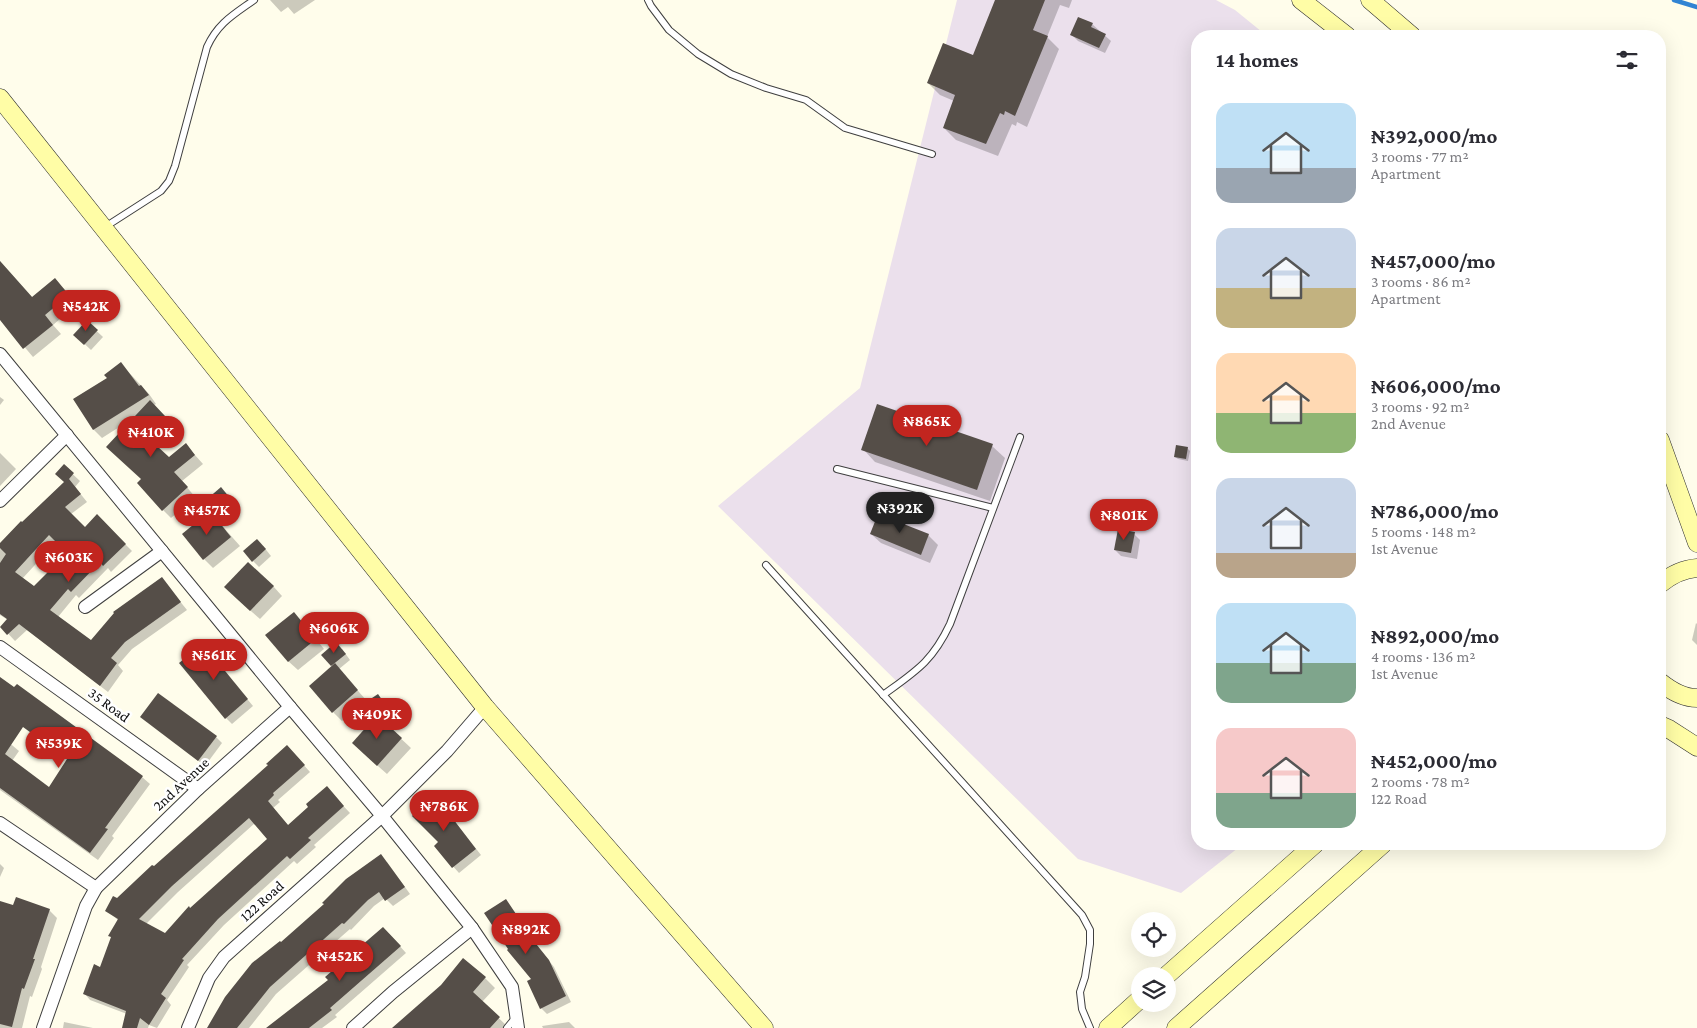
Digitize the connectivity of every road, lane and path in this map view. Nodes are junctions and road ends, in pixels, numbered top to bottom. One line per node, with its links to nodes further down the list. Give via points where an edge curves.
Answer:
1 (254, 0): 9 (lane, via 223,22 213,34 169,181 161,191)
2 (648, 0): 8 (lane, via 668,30 731,74 806,100 845,128)
3 (1301, 0): 5 (main road)
4 (1370, 0): 6 (main road)
5 (1339, 30)
6 (1405, 30)
7 (0, 98): 9 (main road)
8 (932, 154)
9 (104, 228): 27 (main road)
10 (0, 354): 11 (street)
11 (67, 435): 15 (street); 18 (street)
12 (1020, 437): 16 (lane)
13 (1666, 457): 17 (main road)
14 (837, 469): 16 (lane)
15 (0, 500)
16 (993, 508): 25 (lane, via 941,643 920,668)
17 (1697, 543)
18 (162, 551): 22 (street); 28 (street)
19 (766, 565): 25 (lane)
20 (1697, 568): 21 (main road, via 1688,568)
21 (1666, 579)
22 (85, 607)
23 (0, 647): 31 (street, 35 Road)
24 (1666, 689): 26 (main road)
25 (883, 695): 46 (lane, via 1082,916 1090,930 1090,944 1080,992 1082,1009)
26 (1696, 701)
27 (485, 707): 32 (street, 122 Road, via 447,751); 45 (main road)
28 (290, 708): 31 (street, 2nd Avenue); 32 (street)
29 (1666, 728): 30 (main road)
30 (1697, 747)
31 (198, 789): 36 (street, 2nd Avenue)
32 (382, 816): 37 (street); 42 (street, 122 Road, via 224,957 208,978)
33 (0, 823): 36 (street)
34 (1308, 850): 38 (main road)
35 (1376, 850): 48 (main road)
36 (96, 888): 41 (street, 2nd Avenue, via 86,906)
37 (472, 928): 40 (street, via 512,987); 43 (street)
38 (1176, 967)
39 (1131, 1007): 47 (main road)
40 (518, 1022): 44 (lane)
41 (43, 1028)
42 (188, 1028)
43 (353, 1028)
44 (507, 1028)
45 (764, 1028)
46 (1090, 1028)
47 (1108, 1028)
48 (1176, 1028)

